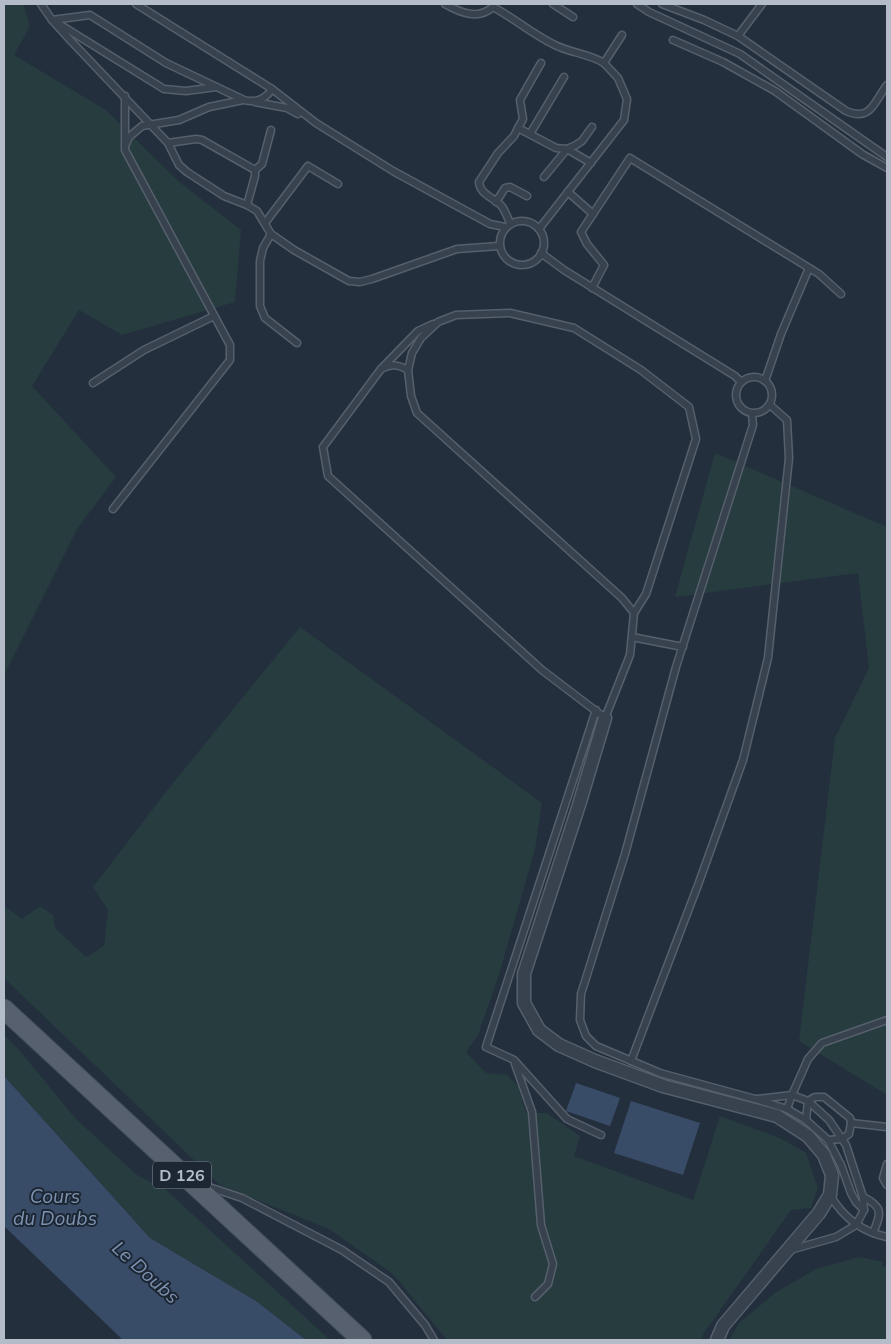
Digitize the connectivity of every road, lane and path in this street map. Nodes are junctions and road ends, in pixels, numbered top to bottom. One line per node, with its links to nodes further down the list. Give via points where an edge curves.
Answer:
1 (41, 4): 10 (lane)
2 (136, 4): 19 (lane)
3 (446, 4): 8 (lane, via 466,14 479,14)
4 (553, 4): 9 (lane)
5 (637, 4): 32 (lane, via 740,54)
6 (662, 4): 12 (lane)
7 (762, 4): 12 (lane)
8 (494, 5): 14 (lane, via 551,43)
9 (573, 17)
10 (52, 20): 18 (lane, via 90,16 166,63); 18 (lane, via 164,89 186,91); 20 (lane)
11 (622, 35): 14 (lane)
12 (738, 36): 17 (lane, via 856,115 868,112)
13 (673, 40): 34 (lane, via 768,87)
14 (604, 62): 33 (lane, via 618,78 628,99 624,120)
15 (541, 63): 26 (lane, via 520,100 523,119)
16 (564, 77): 28 (lane)
17 (887, 85)
18 (217, 87): 21 (lane)
19 (272, 89): 22 (lane, via 261,100); 23 (lane)
20 (125, 96): 24 (lane); 31 (lane)
21 (244, 100): 22 (lane); 24 (lane, via 209,107 179,120)
22 (252, 102): 23 (lane, via 287,108)
23 (316, 123): 44 (lane, via 393,171 490,224)
24 (152, 124): 29 (lane); 31 (lane, via 142,126 129,137)
25 (592, 127): 30 (lane, via 582,141)
26 (518, 128): 28 (lane); 40 (lane, via 479,182 484,193)
27 (271, 130): 35 (lane, via 262,164)
28 (530, 134): 30 (lane, via 556,148)
29 (168, 143): 35 (lane, via 202,140); 41 (lane, via 179,165 187,172 224,196)
30 (566, 149): 33 (lane); 36 (lane)
31 (124, 150): 52 (lane)
32 (887, 156)
33 (591, 163): 38 (lane)
34 (887, 168)
35 (255, 170): 41 (lane)
36 (544, 177)
37 (338, 184): 43 (lane, via 308,166)
38 (568, 192): 42 (lane); 45 (lane)
39 (526, 196): 40 (lane, via 510,187)
40 (496, 202): 44 (lane, via 503,207)
41 (247, 205): 43 (lane, via 257,211)
42 (593, 214): 49 (lane, via 630,158); 50 (lane, via 582,232 604,265)
43 (265, 223): 46 (lane)
44 (508, 225): 45 (lane, via 523,220); 47 (lane)
45 (539, 229): 48 (lane, via 544,241)
46 (270, 234): 47 (lane, via 349,281 360,282 457,249); 54 (lane, via 260,261 260,306 265,318)
47 (499, 246): 48 (lane, via 505,258 518,265 532,263)
48 (541, 253): 50 (lane)
49 (809, 268): 51 (lane); 57 (lane, via 781,334)
50 (592, 288): 58 (lane)
51 (840, 294)
52 (214, 316): 59 (lane, via 144,350); 62 (lane, via 230,345 230,360)
53 (438, 322): 55 (lane, via 418,331); 56 (lane, via 421,338 412,353); 63 (lane, via 456,315 510,313 574,328 641,370 689,407 696,439 646,594)
54 (297, 343)
55 (381, 369): 56 (lane, via 398,365); 66 (lane, via 323,447 328,476 542,670)
56 (408, 370): 63 (lane, via 417,413)
57 (766, 381): 58 (lane, via 750,377); 60 (lane, via 771,390)
58 (741, 382): 61 (lane, via 736,392 738,404)
59 (93, 383)
60 (770, 405): 61 (lane, via 762,412); 71 (lane, via 787,420 790,458 768,658 743,760)
61 (752, 414): 65 (lane, via 753,425)
62 (113, 509)
63 (634, 612): 64 (lane)
64 (632, 637): 65 (lane); 66 (lane, via 630,655)
65 (683, 647): 71 (lane, via 582,994 580,1020 586,1036 596,1046)
66 (600, 714): 70 (lane, via 486,1047); 85 (street, via 579,804 524,974 524,1003 539,1030 559,1045 663,1086 777,1116 793,1126 808,1136 824,1155 832,1175)
67 (4, 1009): 84 (main road, D 126)
68 (887, 1020): 72 (lane, via 822,1043 808,1058)
69 (4, 1022): 93 (main road, D 126)
70 (514, 1060): 79 (lane, via 567,1119); 92 (lane, via 532,1112 541,1224 552,1264 548,1284)
71 (631, 1061): 73 (lane, via 660,1073)
72 (792, 1095): 73 (lane); 74 (lane); 75 (lane)
73 (755, 1099): 75 (lane)
74 (808, 1101): 76 (lane); 77 (lane, via 815,1097 824,1098 850,1118); 80 (lane, via 829,1120)
75 (788, 1109): 76 (lane)
76 (806, 1120): 81 (lane)
77 (852, 1124): 78 (lane); 80 (lane, via 849,1134)
78 (887, 1127)
79 (601, 1135)
80 (842, 1139): 81 (lane); 86 (lane)
81 (828, 1140): 87 (lane, via 851,1193)
82 (887, 1164): 83 (lane, via 883,1178)
83 (887, 1185)
84 (200, 1191): 94 (main road, D 126); 95 (lane, via 209,1187 242,1198 342,1250 389,1282)
85 (830, 1195): 88 (lane); 91 (street)
86 (863, 1197): 87 (lane); 89 (lane, via 874,1202 880,1212)
87 (864, 1210): 88 (lane)
88 (856, 1225): 89 (lane); 91 (lane, via 836,1237)
89 (873, 1233): 90 (lane)
90 (887, 1237)
91 (788, 1251): 96 (street, via 723,1326)
92 (536, 1296)
93 (347, 1340)
94 (362, 1340)
95 (434, 1340)
96 (717, 1340)

